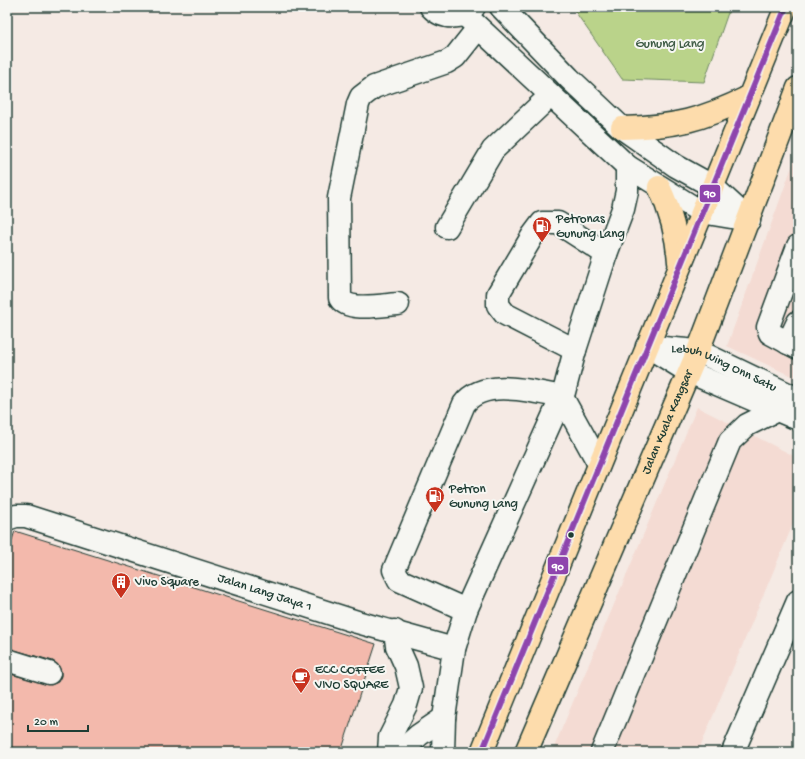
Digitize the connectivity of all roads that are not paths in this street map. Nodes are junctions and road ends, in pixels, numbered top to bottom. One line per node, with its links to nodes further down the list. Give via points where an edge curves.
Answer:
1 (431, 7): 4 (street, via 448,16)
2 (501, 7): 8 (street, via 569,78)
3 (786, 7): 7 (highway)
4 (472, 17): 6 (street); 18 (street, via 455,57 447,62 374,86 358,104 339,198 340,298 351,307)
5 (798, 88): 13 (highway, Jalan Kuala Kangsar)
6 (550, 96): 9 (street); 14 (street, via 493,150)
7 (749, 97): 8 (highway, via 717,113 685,122 657,127); 10 (highway)
8 (622, 128): 10 (street, via 676,166)
9 (627, 166): 11 (street); 16 (street, via 627,191 623,209)
10 (712, 186): 12 (highway); 13 (street)
11 (659, 187): 12 (street); 17 (highway, via 675,227)
12 (701, 212): 13 (street); 17 (highway)
13 (749, 220): 23 (highway, Jalan Kuala Kangsar)
14 (447, 227)
15 (798, 246): 21 (street, via 768,322 770,333)
16 (606, 254): 22 (street); 22 (street, via 558,223 542,223 498,294 498,305 505,314)
17 (680, 265): 20 (highway)
18 (398, 304)
19 (798, 322): 21 (street)
20 (647, 346): 23 (street, Lebuh Wing Onn Satu); 24 (street, Lebuh Wing Onn Satu); 29 (highway)
21 (793, 346)
22 (575, 350): 25 (street)
23 (698, 351): 24 (highway, Jalan Kuala Kangsar); 26 (street, Lebuh Wing Onn Satu)
24 (689, 372): 27 (street, Lebuh Wing Onn Satu); 38 (highway, Jalan Kuala Kangsar)
25 (562, 397): 29 (street); 32 (street); 32 (street, via 498,388 480,391 464,404 394,570 399,580)
26 (798, 399)
27 (777, 410): 28 (street, Lebuh Wing Onn Satu); 43 (street, via 747,425 730,441)
28 (798, 419)
29 (599, 464): 42 (highway)
30 (7, 519): 33 (street, Jalan Lang Jaya 1, via 26,516 357,622)
31 (798, 601): 44 (street)
32 (466, 610): 34 (street)
33 (395, 631): 34 (street, Jalan Lang Jaya 1); 39 (street, via 397,646 406,666 411,688 406,705 390,737)
34 (454, 649): 37 (street)
35 (7, 660): 36 (street)
36 (49, 673)
37 (444, 718): 40 (street, via 419,734); 41 (street)
38 (527, 746)
39 (390, 752)
40 (400, 752)
41 (444, 752)
42 (482, 752)
43 (602, 752)
44 (733, 752)

